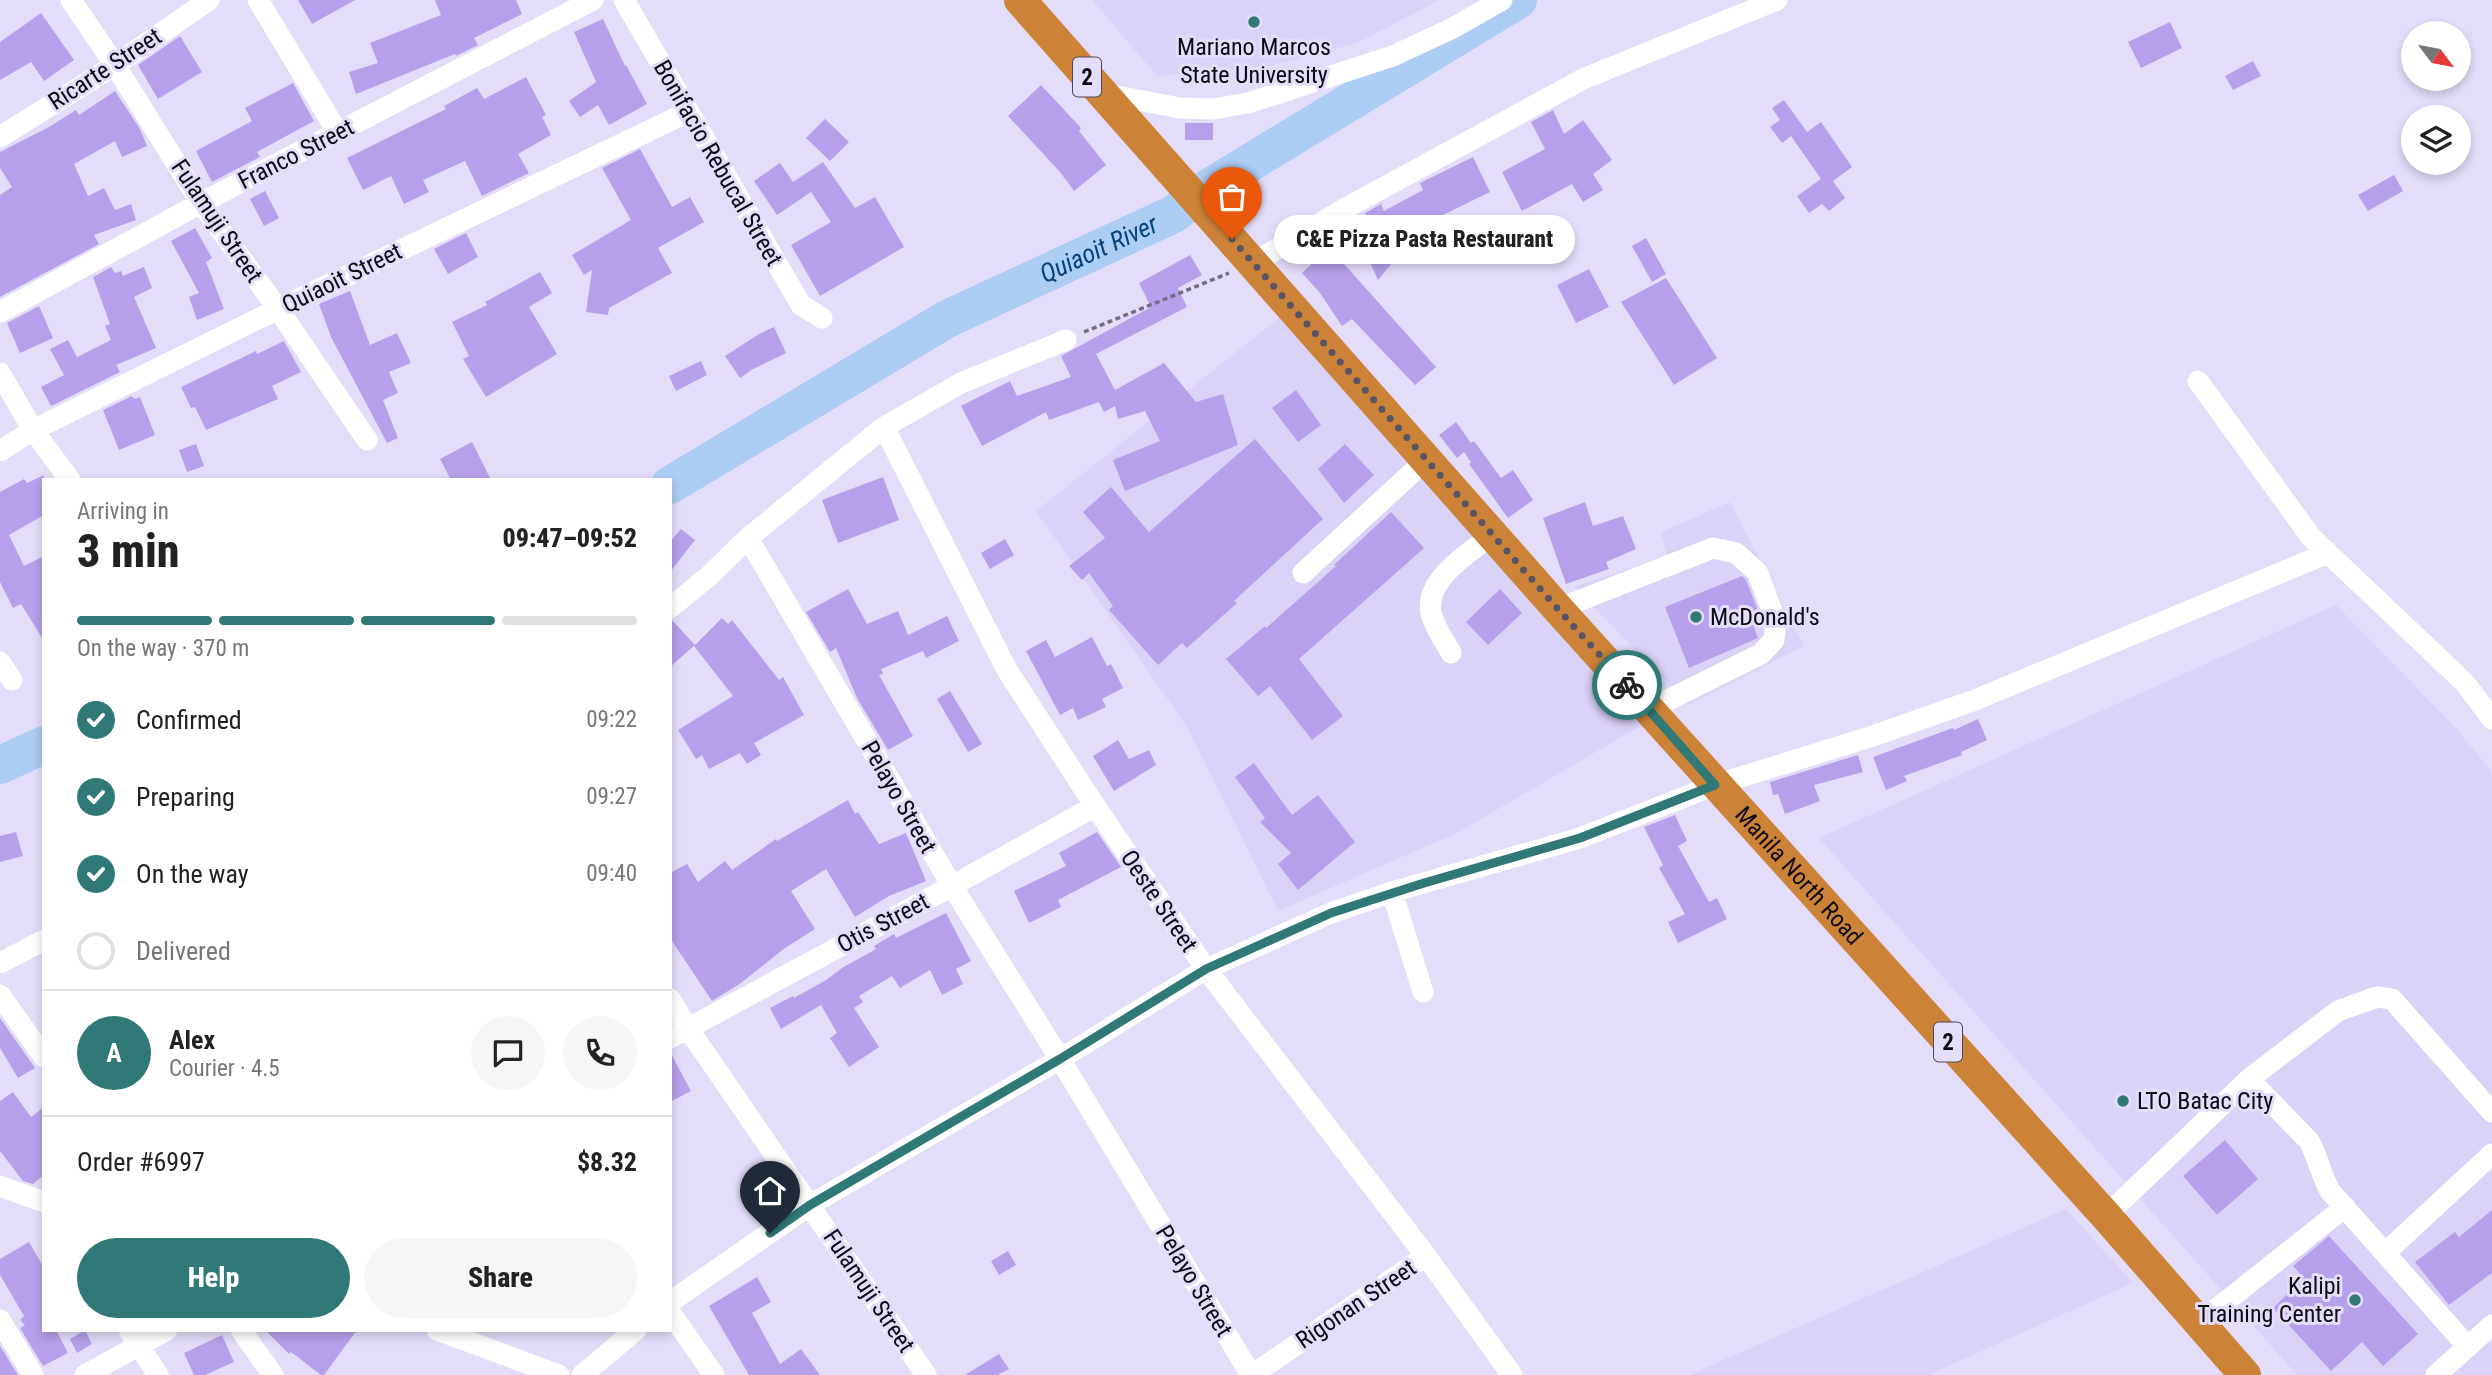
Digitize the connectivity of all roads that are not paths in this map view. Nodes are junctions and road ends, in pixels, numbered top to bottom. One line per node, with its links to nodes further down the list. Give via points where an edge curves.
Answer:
1 (71, 0): 9 (street, Fulamuji Street)
2 (209, 0): 9 (street, Ricarte Street)
3 (258, 0): 12 (street)
4 (593, 0): 12 (street, Franco Street)
5 (624, 0): 11 (street, Bonifacio Rebucal Street)
6 (1020, 0): 10 (highway, Manila North Road / 2)
7 (1502, 0): 10 (street, via 1393,55 1248,103 1180,108)
8 (1777, 0): 15 (street, via 1583,79)
9 (115, 65): 13 (street, Ricarte Street); 14 (street, Fulamuji Street)
10 (1101, 93): 15 (highway, Manila North Road / 2)
11 (688, 112): 16 (street, Quiaoit Street); 18 (street, Bonifacio Rebucal Street, via 801,304)
12 (338, 133): 14 (street, Franco Street)
13 (0, 136)
14 (201, 203): 16 (street, Fulamuji Street); 17 (street, Franco Street)
15 (1253, 263): 26 (highway, Manila North Road / 2)
16 (278, 309): 23 (street, Quiaoit Street); 24 (street, Fulamuji Street)
17 (0, 312)
18 (822, 318)
19 (1066, 340): 22 (street, via 961,383)
20 (0, 373): 23 (street)
21 (2197, 381): 30 (street, via 2311,537)
22 (884, 426): 29 (street); 40 (street, Oeste Street, via 1007,670)
23 (33, 430): 25 (street, Quiaoit Street); 27 (street)
24 (366, 440)
25 (0, 451)
26 (1426, 460): 28 (highway, Manila North Road / 2); 31 (street)
27 (69, 478)
28 (1493, 534): 33 (highway, Manila North Road / 2); 34 (street, via 1441,578 1432,595 1431,614)
29 (748, 538): 32 (street); 41 (street, Pelayo Street)
30 (2328, 553): 38 (street, via 2465,683); 39 (street, via 1975,700)
31 (1303, 573)
32 (672, 606)
33 (1558, 609): 37 (highway, Manila North Road / 2); 37 (street, via 1713,548 1736,553 1757,572 1776,621 1774,640 1760,654)
34 (1451, 653)
35 (0, 662): 36 (street)
36 (12, 680)
37 (1650, 709): 39 (highway, Manila North Road / 2)
38 (2492, 719)
39 (1715, 785): 42 (street, via 1580,838); 59 (highway, Manila North Road / 2)
40 (1095, 806): 41 (street, Otis Street); 45 (street, Oeste Street)
41 (951, 886): 49 (street, Otis Street); 51 (street, Pelayo Street)
42 (1392, 892): 45 (street, via 1331,913); 46 (street)
43 (42, 941): 44 (street)
44 (0, 962)
45 (1206, 969): 51 (street); 61 (street, Oeste Street)
46 (1423, 992)
47 (0, 995): 50 (street)
48 (672, 1006): 49 (street, Fulamuji Street)
49 (679, 1032): 57 (street, Fulamuji Street)
50 (42, 1054)
51 (1060, 1059): 57 (street); 81 (street, Pelayo Street)
52 (2249, 1079): 53 (street, via 2338,1012 2370,999 2392,999); 58 (street, via 2309,1141 2330,1191); 59 (street)
53 (2492, 1112)
54 (2492, 1154): 60 (street)
55 (0, 1186): 56 (street)
56 (41, 1204)
57 (810, 1205): 62 (street); 80 (street, Fulamuji Street)
58 (2345, 1207): 60 (street); 65 (street)
59 (2106, 1216): 65 (highway, Manila North Road / 2)
60 (2385, 1253): 72 (street)
61 (1426, 1256): 81 (street, Rigonan Street); 82 (street, Oeste Street)
62 (672, 1301)
63 (672, 1315): 79 (street)
64 (0, 1320): 73 (street)
65 (2200, 1322): 83 (highway, Manila North Road / 2)
66 (2492, 1325): 72 (street)
67 (157, 1332): 71 (street)
68 (242, 1332): 76 (street)
69 (442, 1332): 77 (street)
70 (634, 1332): 78 (street)
71 (134, 1337): 74 (street); 75 (street)
72 (2468, 1347): 84 (street)
73 (33, 1375)
74 (85, 1375)
75 (158, 1375)
76 (273, 1375)
77 (559, 1375)
78 (582, 1375)
79 (714, 1375)
80 (926, 1375)
81 (1251, 1375)
82 (1512, 1375)
83 (2245, 1375)
84 (2436, 1375)

